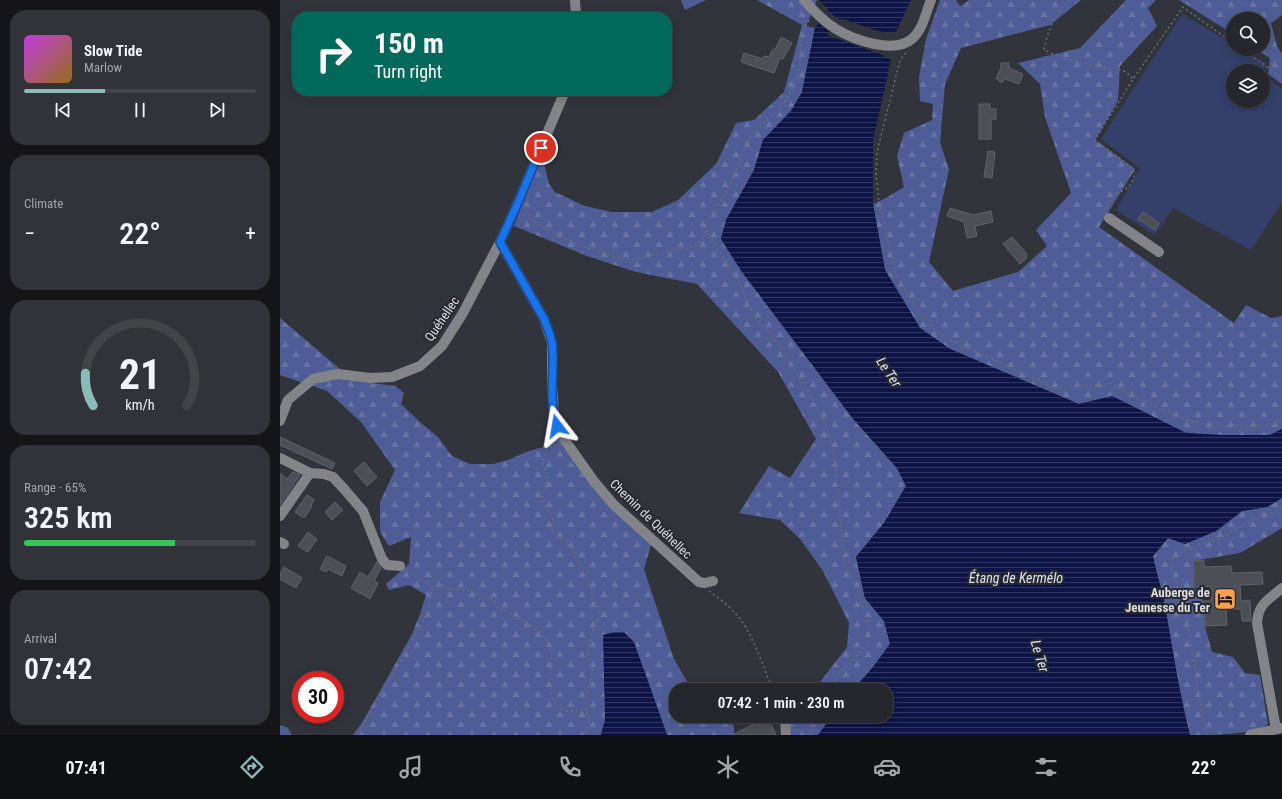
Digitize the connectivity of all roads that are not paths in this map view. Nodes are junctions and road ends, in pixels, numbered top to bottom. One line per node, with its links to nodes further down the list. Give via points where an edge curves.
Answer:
1 (575, 0): 4 (street)
2 (804, 0): 3 (street, via 818,15 845,34 883,46 901,46 917,34)
3 (931, 0)
4 (576, 12)
5 (562, 96): 7 (street, Quéhellec)
6 (1109, 218): 8 (street)
7 (500, 242): 9 (street, Quéhellec, via 463,313 442,346 420,366 392,377 370,378 338,374 314,379 288,400); 14 (street, Chemin de Quéhellec, via 549,330 552,343 552,404 564,439 613,504 699,582)
8 (1159, 252)
9 (280, 421)
10 (280, 458): 11 (street)
11 (310, 473): 12 (street); 13 (street, via 333,477 363,511 382,559 387,565)
12 (280, 516)
13 (400, 566)
14 (713, 581)
15 (1282, 588): 17 (street, via 1257,612 1257,623)
16 (784, 723): 18 (street)
17 (1279, 729): 19 (street)
18 (786, 735)
19 (1250, 735)

